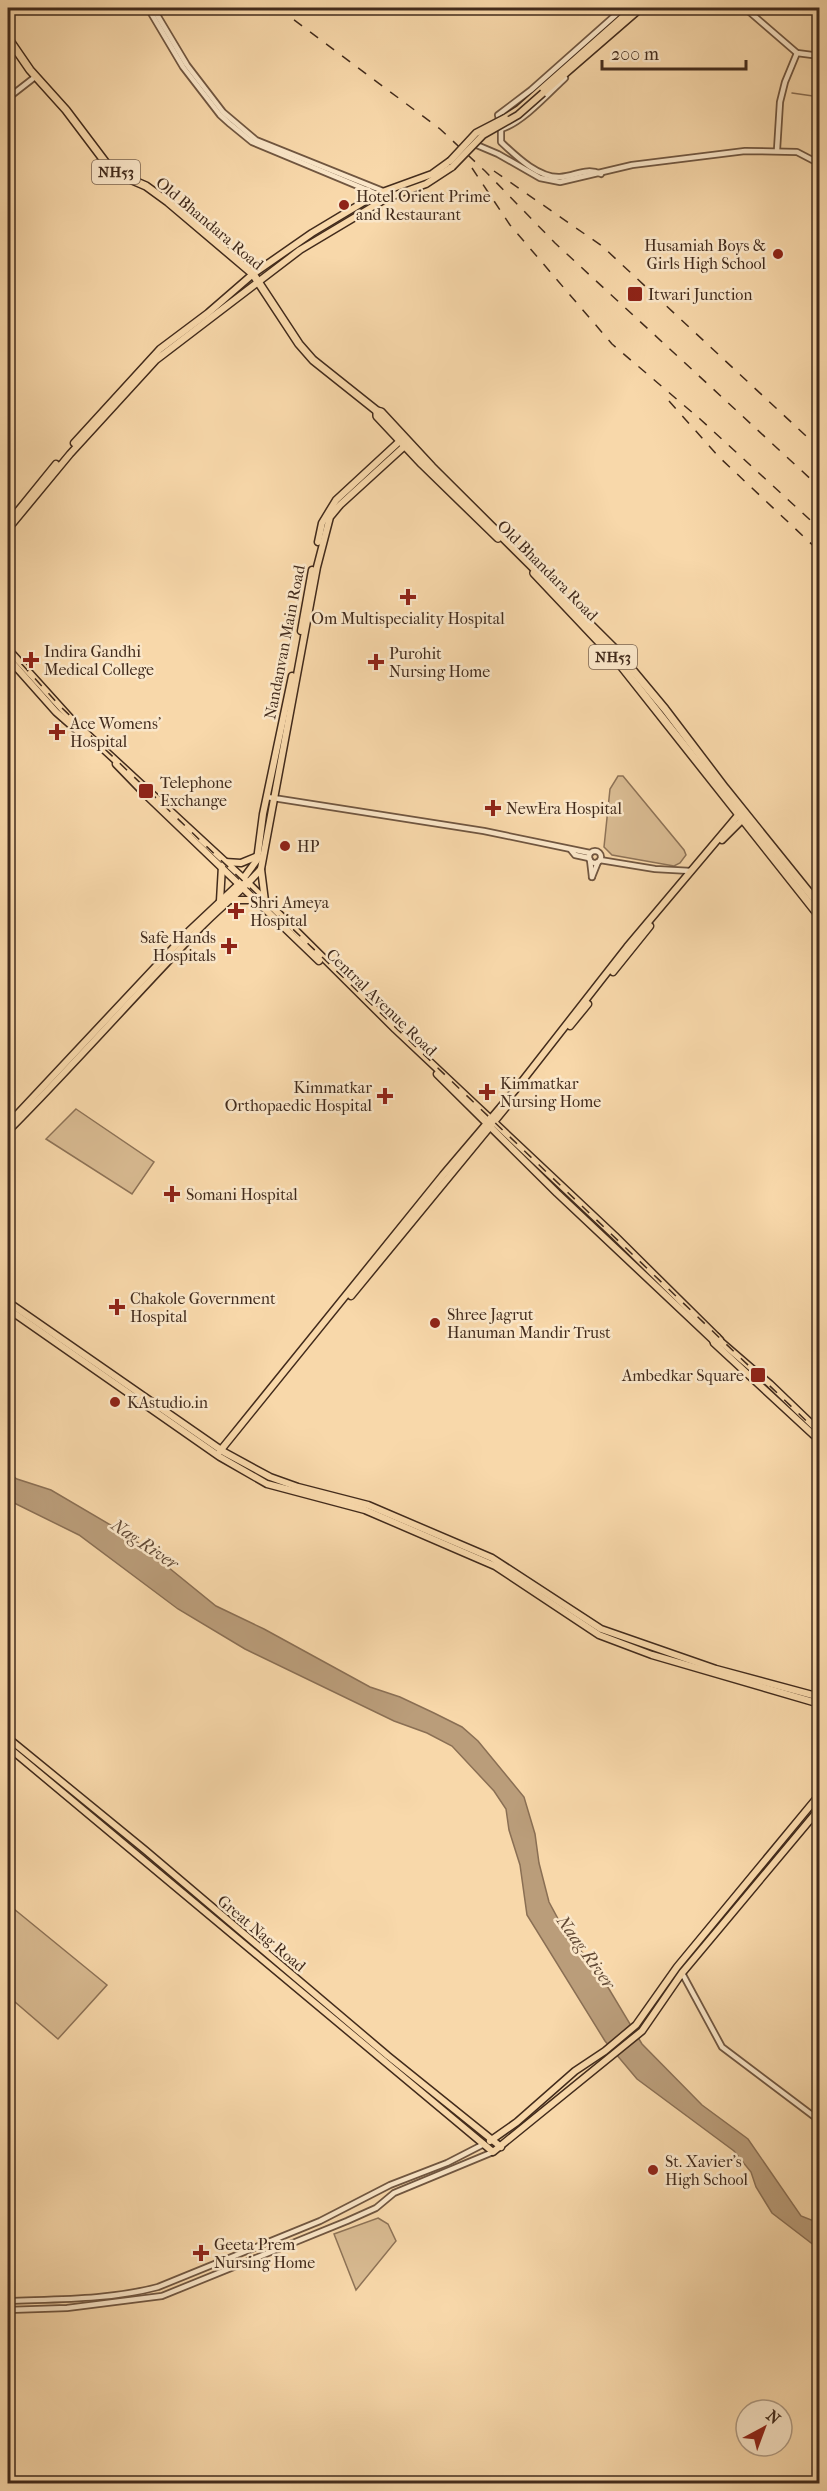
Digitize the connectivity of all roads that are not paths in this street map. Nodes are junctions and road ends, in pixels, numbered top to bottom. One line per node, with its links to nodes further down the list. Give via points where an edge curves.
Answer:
1 (148, 8): 9 (street)
2 (153, 8): 9 (street)
3 (641, 8): 5 (main road)
4 (745, 8): 7 (street)
5 (630, 13): 12 (street, via 626,24 542,99); 12 (street, via 620,11 498,115); 13 (main road, bridge, via 518,115)
6 (8, 38): 10 (highway, Old Bhandara Road / NH53)
7 (798, 53): 8 (street); 14 (street, via 780,102)
8 (819, 56)
9 (185, 66): 18 (street, via 221,113 252,142)
10 (35, 77): 11 (street); 19 (highway, Old Bhandara Road / NH53, via 109,167 168,202)
11 (8, 98)
12 (501, 129): 16 (street, via 501,142 537,170 560,177 592,170)
13 (471, 143): 16 (street, via 550,182); 17 (main road, bridge, via 452,167 433,180)
14 (777, 150): 15 (street, via 797,152); 16 (street, via 632,165)
15 (819, 164)
16 (601, 174)
17 (400, 188): 18 (main road); 18 (main road)
18 (384, 196): 19 (main road)
19 (256, 278): 20 (main road); 21 (highway, Old Bhandara Road / NH53, via 313,360 377,411)
20 (153, 359): 22 (main road, via 31,492); 23 (main road)
21 (404, 441): 26 (main road, Nandanvan Main Road, via 336,500 322,523); 27 (main road, via 330,517 317,567); 28 (highway, Old Bhandara Road / NH53, via 569,607)
22 (8, 524)
23 (8, 529)
24 (8, 649): 32 (main road, via 73,722)
25 (8, 658): 32 (main road, Central Avenue Road, via 56,712)
26 (267, 797): 27 (street); 29 (main road, Nandanvan Main Road)
27 (275, 798): 30 (street, via 484,831 576,849); 33 (main road)
28 (743, 815): 34 (main road); 36 (highway, Old Bhandara Road / NH53)
29 (258, 856): 32 (main road, via 241,863); 35 (main road, Nandanvan Main Road)
30 (590, 857): 31 (street); 31 (street, via 597,851); 31 (street, via 592,877)
31 (600, 859): 34 (street)
32 (223, 864): 35 (main road, Central Avenue Road); 39 (main road)
33 (261, 868): 35 (main road); 40 (main road)
34 (691, 871): 43 (main road)
35 (244, 883): 37 (main road); 38 (main road, Central Avenue Road); 39 (main road, Nandanvan Main Road); 40 (main road)
36 (803, 891): 41 (highway, NH53); 42 (highway, Old Bhandara Road / NH53)
37 (230, 900): 38 (main road); 45 (main road)
38 (256, 900): 43 (main road, Central Avenue Road)
39 (220, 902): 44 (main road, Nandanvan Main Road)
40 (266, 902): 43 (main road)
41 (819, 906)
42 (819, 917)
43 (491, 1122): 48 (main road, via 654,1274); 51 (main road)
44 (8, 1124)
45 (8, 1131)
46 (8, 1302): 51 (main road)
47 (8, 1309): 51 (main road)
48 (717, 1340): 49 (main road); 50 (main road)
49 (819, 1432)
50 (819, 1441)
51 (221, 1454): 52 (main road, via 270,1478 368,1505 492,1558 602,1629 716,1669); 53 (main road, via 267,1484 365,1510 495,1566 598,1635)
52 (819, 1697)
53 (819, 1704)
54 (8, 1738): 62 (main road, Great Nag Road)
55 (8, 1748): 63 (main road, Great Nag Road)
56 (819, 1794): 58 (main road)
57 (819, 1808): 59 (main road)
58 (772, 1849): 59 (main road); 60 (main road)
59 (779, 1856): 61 (main road)
60 (762, 1861): 61 (main road); 68 (main road, via 636,2025)
61 (770, 1867): 64 (main road)
62 (198, 1897): 63 (main road); 65 (main road, Great Nag Road)
63 (193, 1902): 66 (main road, Great Nag Road)
64 (682, 1973): 67 (street, via 722,2047); 70 (main road, via 642,2031)
65 (393, 2060): 66 (main road); 68 (main road, Great Nag Road)
66 (388, 2066): 69 (main road, Great Nag Road)
67 (819, 2121)
68 (492, 2139): 69 (main road); 70 (main road, Great Nag Road)
69 (484, 2144): 71 (main road, Great Nag Road); 72 (street, via 320,2221 158,2287 104,2297)
70 (501, 2147): 71 (main road)
71 (493, 2152): 73 (street, via 394,2193 357,2217 162,2296 67,2308)
72 (8, 2301)
73 (8, 2310)

